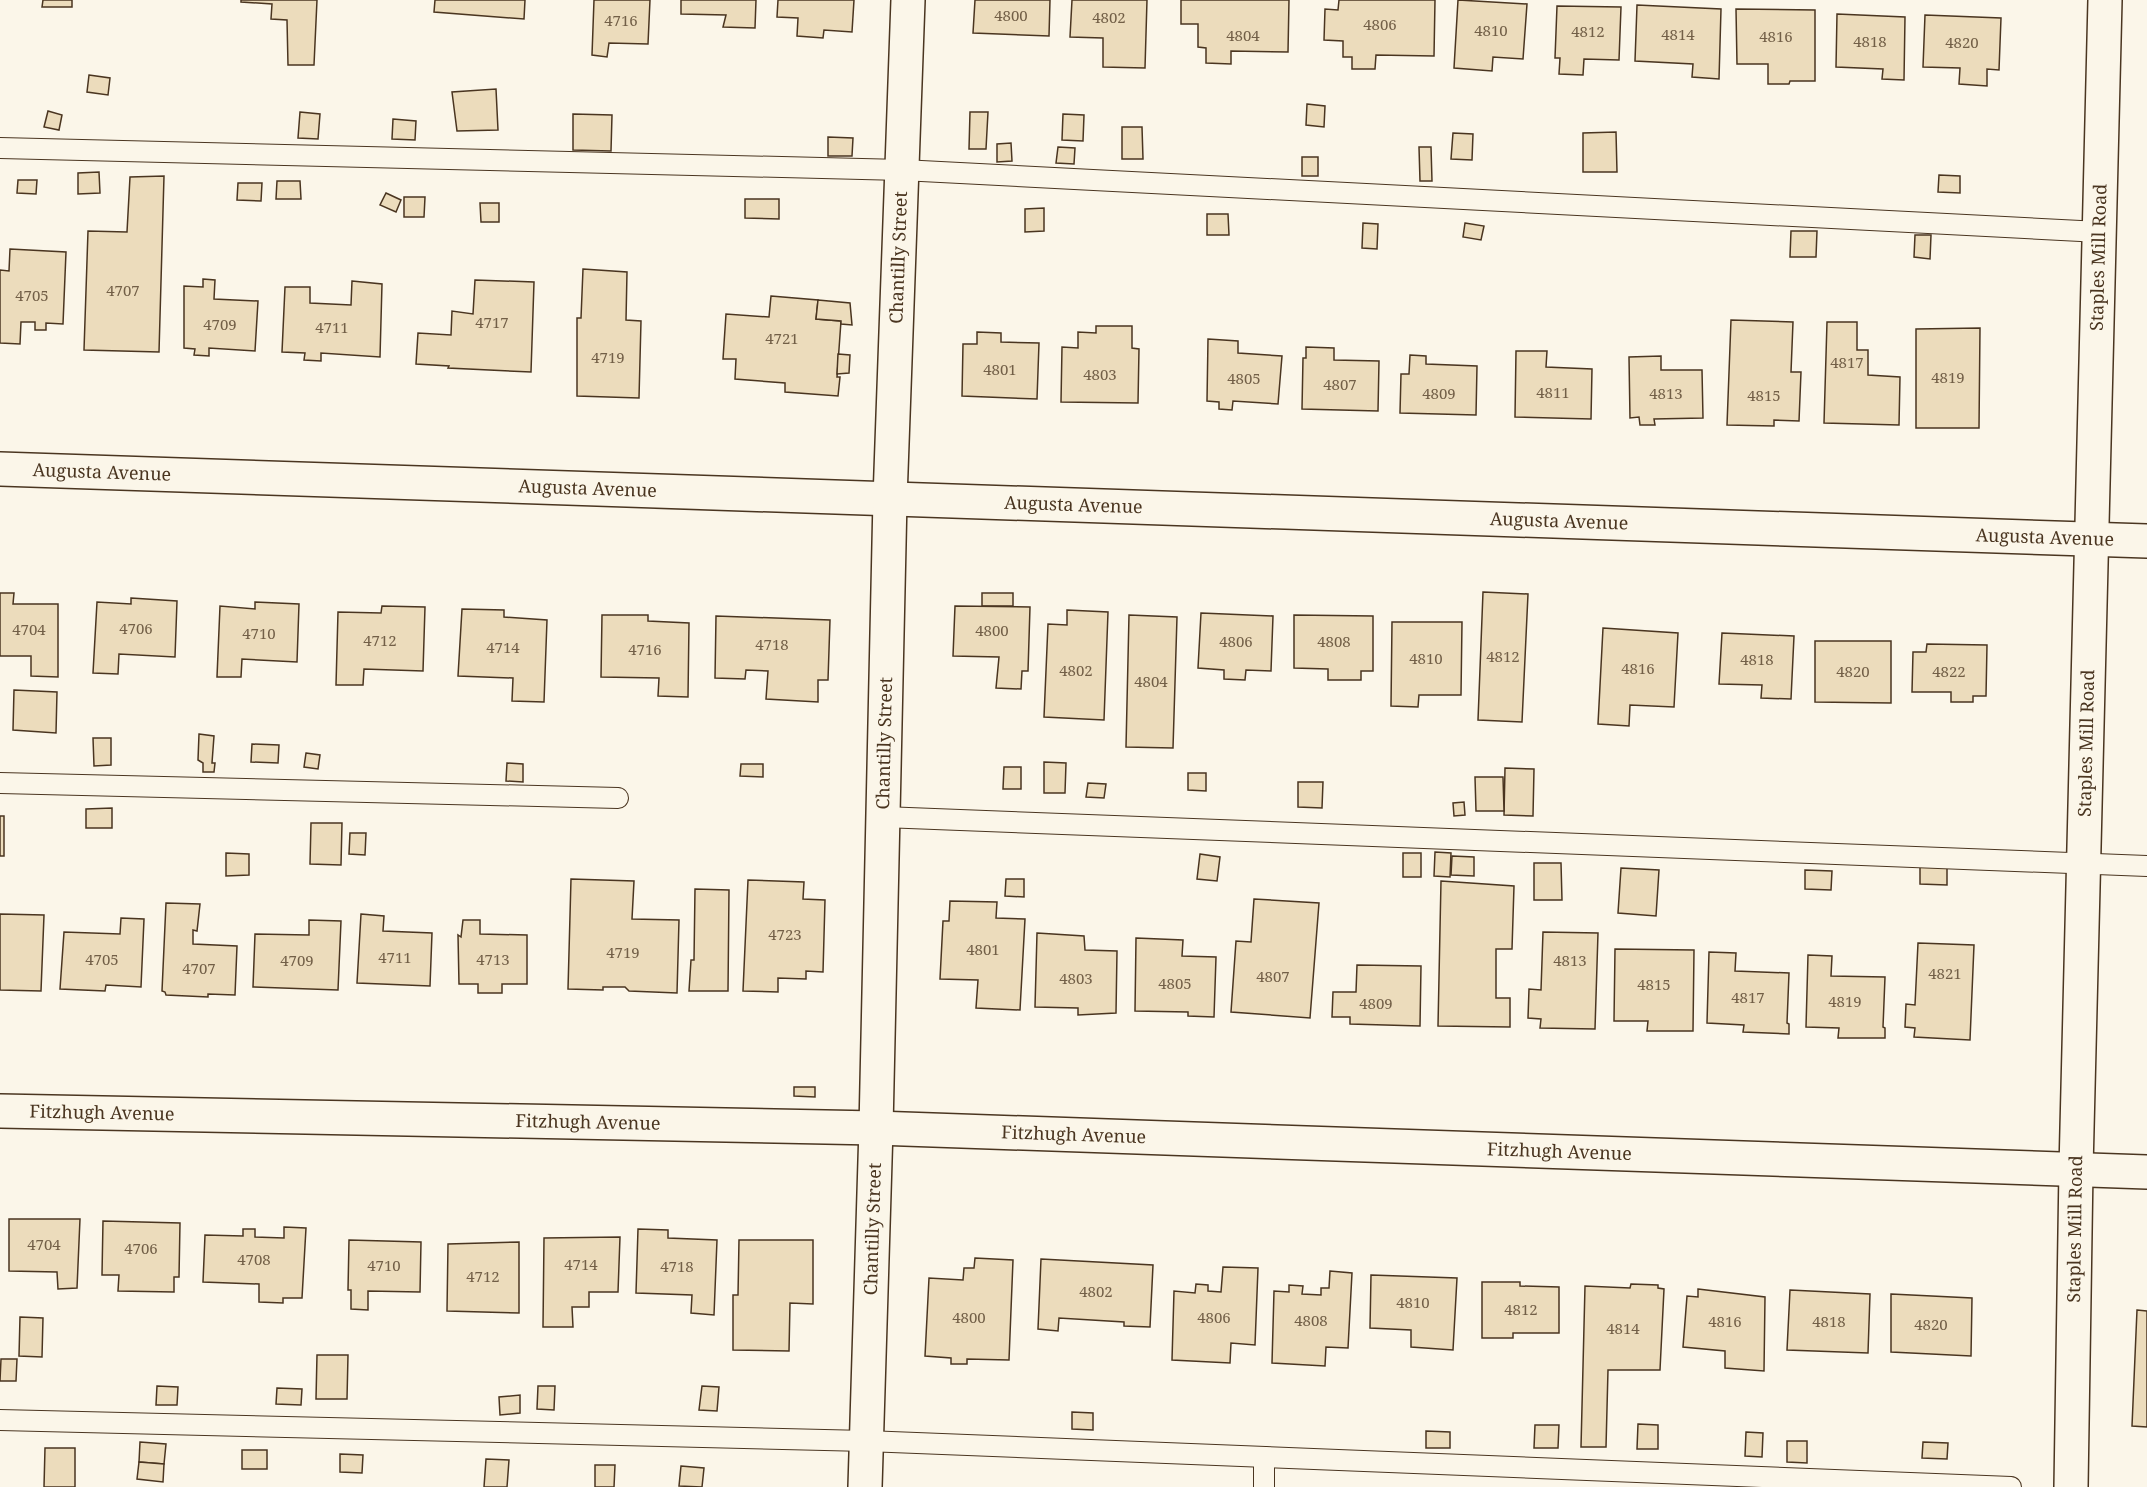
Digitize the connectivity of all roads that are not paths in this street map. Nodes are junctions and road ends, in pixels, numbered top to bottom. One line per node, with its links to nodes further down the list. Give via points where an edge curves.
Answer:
1 (908, 0): 4 (street, Chantilly Street)
2 (2105, 0): 5 (street, Staples Mill Road)
3 (0, 148): 4 (lane)
4 (902, 170): 5 (lane); 7 (street, Chantilly Street)
5 (2100, 232): 8 (street, Staples Mill Road)
6 (0, 469): 7 (street, Augusta Avenue)
7 (890, 499): 8 (street, Augusta Avenue); 12 (street, Chantilly Street)
8 (2092, 539): 9 (street, Augusta Avenue); 13 (street, Staples Mill Road)
9 (2147, 541)
10 (0, 783): 11 (lane)
11 (618, 798)
12 (883, 817): 13 (lane); 16 (street, Chantilly Street)
13 (2083, 863): 14 (lane); 17 (street, Staples Mill Road)
14 (2147, 866)
15 (0, 1111): 16 (street, Fitzhugh Avenue)
16 (876, 1128): 17 (street, Fitzhugh Avenue); 20 (street, Chantilly Street)
17 (2076, 1169): 18 (street, Fitzhugh Avenue); 26 (street, Staples Mill Road)
18 (2147, 1172)
19 (0, 1420): 20 (lane)
20 (866, 1441): 21 (lane); 23 (street, Chantilly Street)
21 (1264, 1457): 22 (lane); 24 (lane)
22 (1685, 1480): 25 (lane)
23 (865, 1487)
24 (1264, 1487)
25 (2011, 1487)
26 (2071, 1487)

